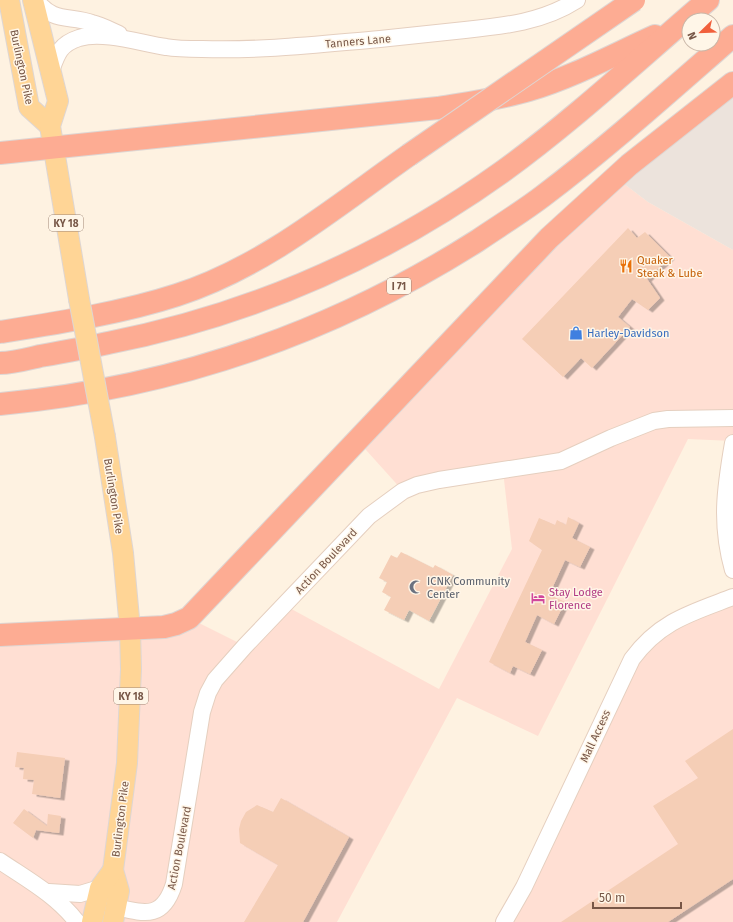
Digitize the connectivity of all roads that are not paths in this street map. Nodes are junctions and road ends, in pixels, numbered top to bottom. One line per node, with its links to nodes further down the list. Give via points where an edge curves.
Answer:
1 (9, 0): 12 (main road, Burlington Pike, via 29,107)
2 (33, 0): 10 (main road, Burlington Pike / KY 18)
3 (36, 0): 9 (street, Tanners Lane, via 47,12 55,16 92,22)
4 (577, 0): 9 (street, Tanners Lane, via 537,19 512,25 418,35 268,48 166,47)
5 (634, 0): 14 (highway, bridge, via 282,245 215,280 177,295 129,308)
6 (708, 0): 7 (highway)
7 (677, 27): 12 (highway, via 572,75 499,98 438,108); 15 (highway, via 554,133 508,168 396,239 302,285 208,320 155,334)
8 (733, 36): 16 (highway, I 71, via 542,197 436,266 350,311 305,331 210,364 130,384)
9 (135, 41): 10 (street, Tanners Lane, via 92,36 78,38 57,52)
10 (51, 71): 12 (main road, Burlington Pike / KY 18, via 58,101)
11 (733, 83): 21 (highway, via 629,165 549,238 189,618 164,627)
12 (51, 137): 13 (highway); 21 (main road, Burlington Pike / KY 18, bridge, via 105,437 123,553)
13 (0, 153)
14 (0, 332)
15 (0, 363)
16 (0, 404)
17 (733, 418): 27 (street, Action Boulevard, via 654,421 561,461 417,485 393,496 369,516 216,680 208,693 202,712 171,894 153,913)
18 (733, 443): 19 (street, via 725,492 724,520)
19 (733, 570)
20 (733, 596): 30 (street, Mall Access, via 670,623 643,644 632,659 524,887)
21 (130, 629): 22 (highway); 24 (main road, Burlington Pike / KY 18, via 128,752)
22 (0, 635)
23 (0, 861): 26 (street)
24 (113, 870): 25 (main road, Burlington Pike / KY 18); 27 (main road, Burlington Pike / KY 18, via 119,891)
25 (100, 888): 26 (street, via 80,894); 29 (main road, Burlington Pike / KY 18)
26 (49, 892): 28 (street, via 68,909)
27 (114, 915)
28 (77, 922)
29 (92, 922)
30 (504, 922)

